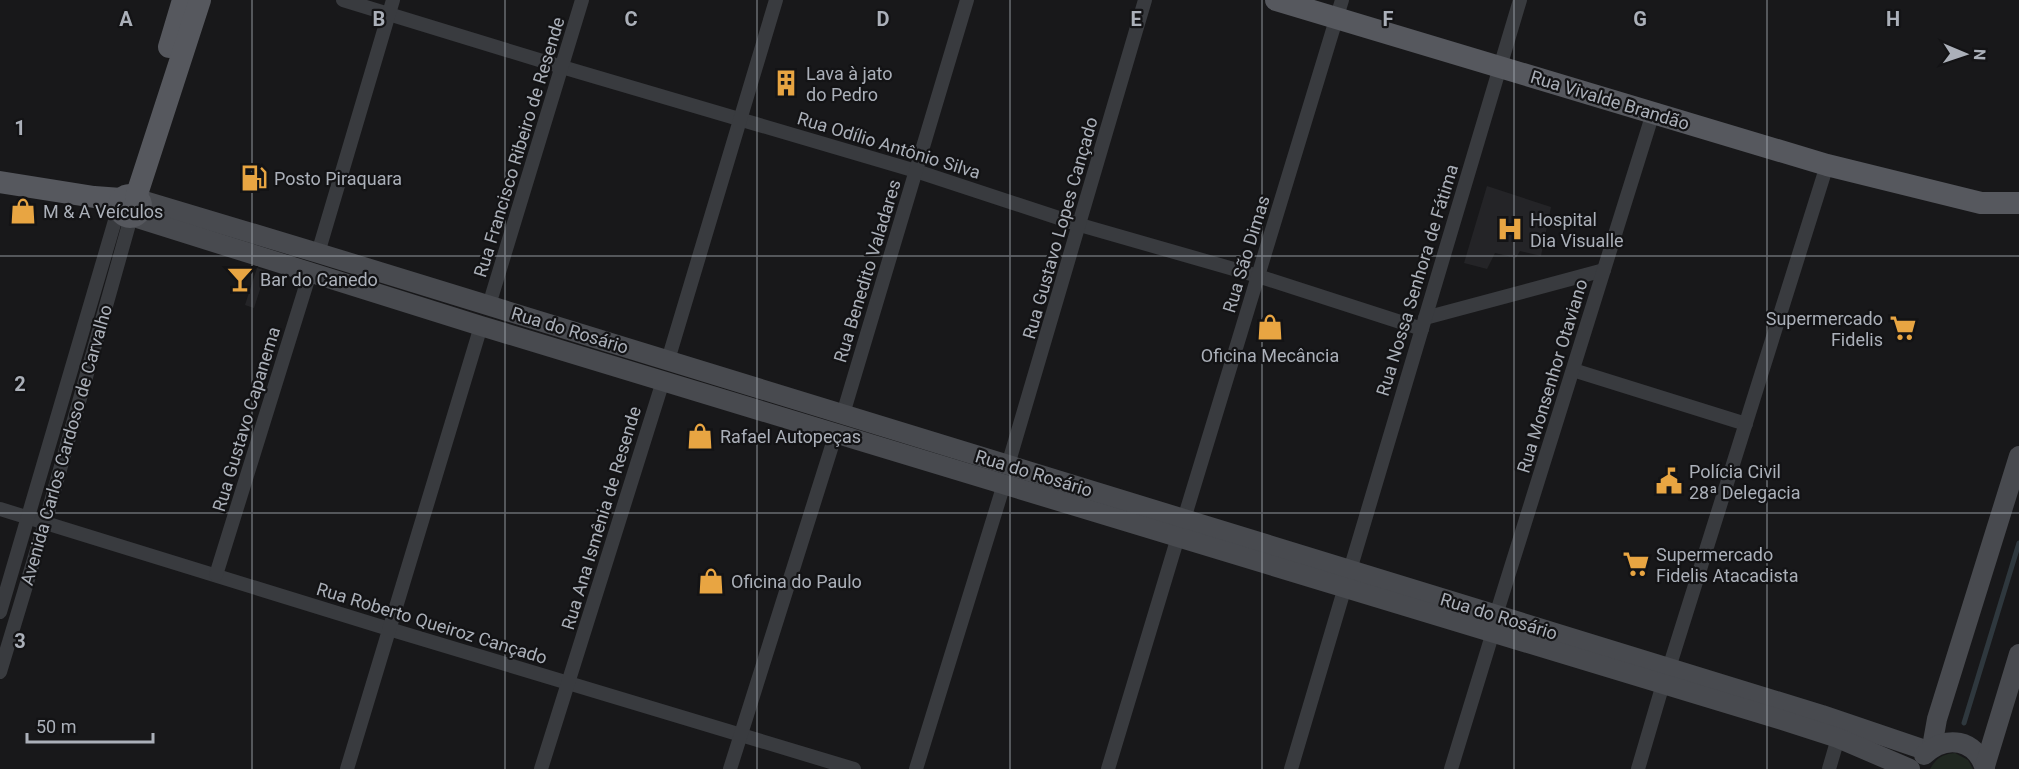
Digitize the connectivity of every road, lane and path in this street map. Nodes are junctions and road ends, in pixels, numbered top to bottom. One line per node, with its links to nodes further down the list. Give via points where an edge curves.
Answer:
1 (183, 0): 22 (main road, Avenida Carlos Cardoso de Carvalho)
2 (200, 0): 22 (main road, Avenida Carlos Cardoso de Carvalho)
3 (344, 0): 12 (street, Rua Odílio Antônio Silva)
4 (393, 0): 12 (street)
5 (582, 0): 13 (street, Rua Francisco Ribeiro de Resende)
6 (776, 0): 16 (street)
7 (967, 0): 18 (street, Rua Benedito Valadares)
8 (1145, 0): 24 (street, Rua Gustavo Lopes Cançado)
9 (1276, 0): 11 (main road, Rua Vivalde Brandão)
10 (1520, 0): 14 (street, Rua Nossa Senhora de Fátima)
11 (1339, 9): 14 (main road, Rua Vivalde Brandão); 28 (street, Rua São Dimas)
12 (389, 15): 13 (street, Rua Odílio Antônio Silva); 25 (street)
13 (562, 67): 16 (street, Rua Odílio Antônio Silva); 29 (street, Rua Francisco Ribeiro de Resende)
14 (1499, 67): 15 (main road, Rua Vivalde Brandão); 30 (street, Rua Nossa Senhora de Fátima)
15 (1653, 113): 17 (main road, Rua Vivalde Brandão); 26 (street, Rua Monsenhor Otaviano)
16 (740, 118): 18 (street, Rua Odílio Antônio Silva); 32 (street)
17 (1827, 165): 21 (main road, Rua Vivalde Brandão); 36 (street)
18 (916, 171): 24 (street, Rua Odílio Antônio Silva); 35 (street, Rua Benedito Valadares)
19 (0, 182): 22 (main road)
20 (2019, 191): 21 (main road)
21 (1946, 195): 23 (main road, Rua Vivalde Brandão)
22 (128, 205): 25 (main road, Rua do Rosário); 27 (main road, Rua do Rosário); 41 (street, Avenida Carlos Cardoso de Carvalho); 42 (street, Avenida Carlos Cardoso de Carvalho)
23 (2013, 208)
24 (1080, 225): 28 (street, Rua Odílio Antônio Silva); 39 (street, Rua Gustavo Lopes Cançado)
25 (318, 253): 29 (main road, Rua do Rosário)
26 (1604, 270): 30 (street); 33 (street, Rua Monsenhor Otaviano)
27 (310, 273): 31 (main road, Rua do Rosário); 44 (street, Rua Gustavo Capanema)
28 (1258, 276): 30 (street, Rua Odílio Antônio Silva); 43 (street, Rua São Dimas)
29 (489, 305): 32 (main road, Rua do Rosário)
30 (1423, 323): 45 (street, Rua Nossa Senhora de Fátima)
31 (481, 326): 34 (main road, Rua do Rosário); 48 (street)
32 (668, 360): 35 (main road, Rua do Rosário)
33 (1573, 370): 36 (street); 47 (street, Rua Monsenhor Otaviano)
34 (663, 381): 37 (main road, Rua do Rosário); 52 (street, Rua Ana Ismênia de Resende)
35 (843, 414): 39 (main road, Rua do Rosário)
36 (1746, 424): 51 (street)
37 (836, 433): 39 (main road, Rua do Rosário); 53 (street)
38 (2019, 456): 55 (main road)
39 (1006, 475): 43 (main road, Rua do Rosário); 61 (street, Rua Gustavo Lopes Cançado)
40 (0, 509): 41 (street, Rua Roberto Queiroz Cançado)
41 (29, 518): 42 (street, Rua Roberto Queiroz Cançado); 46 (street, Avenida Carlos Cardoso de Carvalho)
42 (45, 523): 44 (street, Rua Roberto Queiroz Cançado); 50 (street, Avenida Carlos Cardoso de Carvalho)
43 (1181, 528): 45 (main road, Rua do Rosário); 62 (street, Rua São Dimas)
44 (216, 574): 48 (street, Rua Roberto Queiroz Cançado)
45 (1347, 579): 47 (main road, Rua do Rosário); 63 (street, Rua Nossa Senhora de Fátima)
46 (0, 612)
47 (1494, 624): 51 (main road, Rua do Rosário); 64 (street, Rua Monsenhor Otaviano)
48 (389, 630): 52 (street, Rua Roberto Queiroz Cançado); 57 (street)
49 (2019, 654): 56 (main road)
50 (0, 672)
51 (1666, 676): 54 (main road, Rua do Rosário); 55 (main road, Rua do Rosário, via 1822,716); 65 (street)
52 (568, 683): 53 (street, Rua Roberto Queiroz Cançado); 58 (street, Rua Ana Ismênia de Resende)
53 (741, 735): 59 (street); 60 (street, Rua Roberto Queiroz Cançado)
54 (1838, 738): 66 (street); 67 (main road, Rua do Rosário)
55 (1930, 749): 56 (main road, via 1942,743 1963,744 1973,749); 68 (main road)
56 (1985, 768)
57 (347, 769)
58 (541, 769)
59 (730, 769)
60 (854, 769)
61 (916, 769)
62 (1108, 769)
63 (1291, 769)
64 (1451, 769)
65 (1638, 769)
66 (1828, 769)
67 (1910, 769)
68 (1917, 769)

